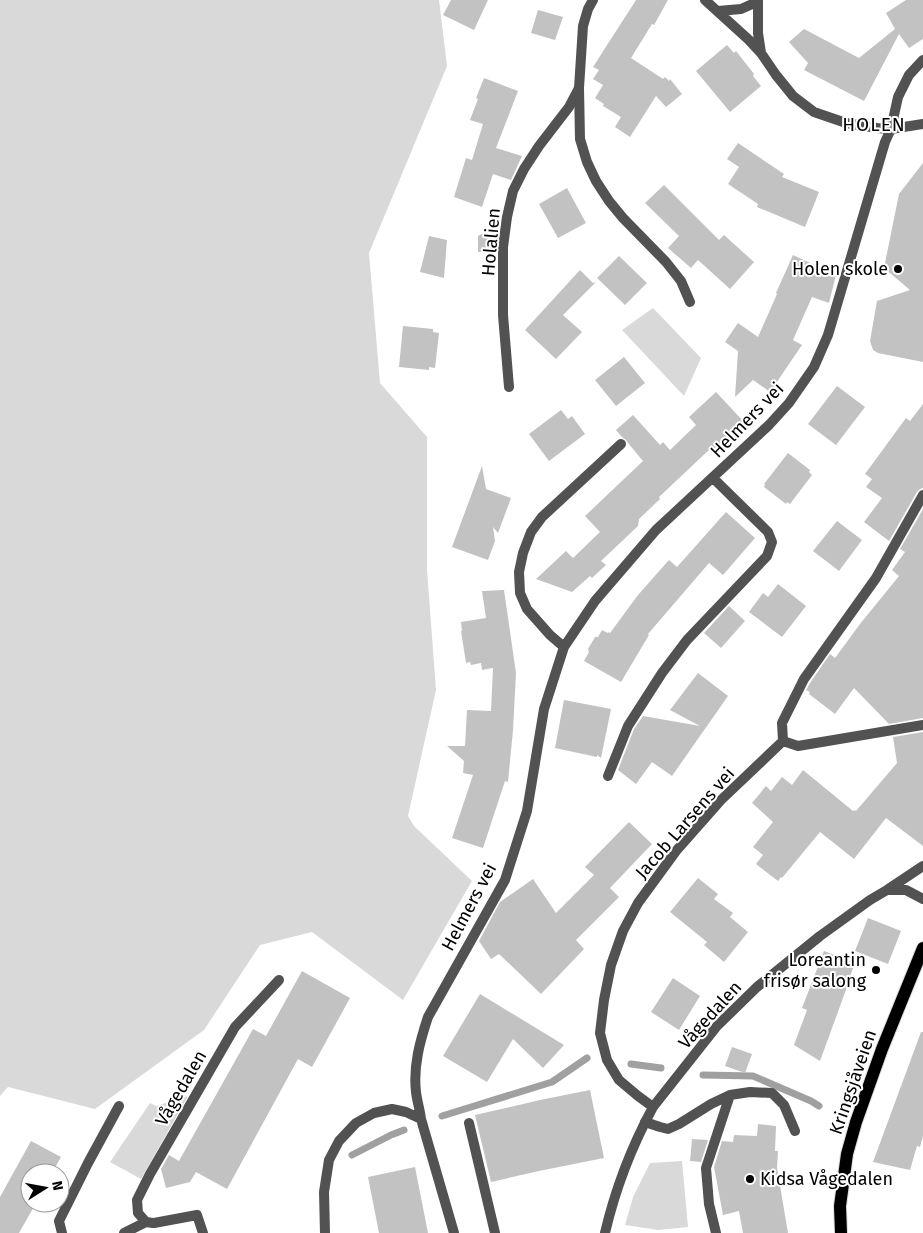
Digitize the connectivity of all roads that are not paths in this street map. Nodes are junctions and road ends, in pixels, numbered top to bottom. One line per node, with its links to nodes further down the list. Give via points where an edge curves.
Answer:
1 (593, 0): 7 (street, Holalien, via 583,26)
2 (705, 0): 4 (street)
3 (757, 1): 4 (street, via 741,8); 5 (street)
4 (718, 11): 5 (street)
5 (761, 53): 9 (street, via 793,96 814,112 846,123)
6 (923, 60): 9 (street, Helmers vei, via 909,75 898,97)
7 (579, 88): 10 (street, Holalien, via 580,140 596,181 608,201 666,262 681,282); 11 (street, Holalien, via 570,107 524,170 507,217 502,314)
8 (923, 124): 9 (street)
9 (891, 129): 13 (street, Helmers vei, via 828,335 814,367 769,425)
10 (690, 302)
11 (509, 387)
12 (621, 444): 15 (street, via 542,517 531,532 523,552 520,592 527,609)
13 (713, 478): 15 (street, Helmers vei, via 656,530 595,601); 18 (street, Helmers vei, via 768,532 772,542 767,556 687,640 662,673 628,726)
14 (923, 495): 17 (street, via 876,578 804,679 782,723)
15 (564, 647): 27 (street, Helmers vei, via 544,709 527,811 505,880 428,1017 420,1039 416,1092)
16 (923, 724): 17 (street, via 798,746)
17 (784, 741): 26 (street, Jacob Larsens vei, via 721,800 676,851 638,903 623,931 611,965 600,1034 607,1060 619,1080)
18 (608, 776)
19 (923, 866): 20 (street, Vågedalen)
20 (887, 890): 21 (street, via 906,890); 26 (street, Vågedalen, via 820,936 757,987 717,1026)
21 (923, 899)
22 (923, 948): 40 (main road, Kringsjåveien, via 882,1049 849,1146 840,1206)
23 (279, 980): 31 (street, Vågedalen, via 235,1027 150,1174 137,1200 138,1213)
24 (730, 1095): 28 (street, via 668,1129); 30 (street, via 772,1093 784,1105); 39 (street, via 706,1168 709,1204)
25 (119, 1106): 32 (street, via 100,1134 79,1189 59,1221)
26 (653, 1107): 28 (street, Vågedalen)
27 (421, 1119): 35 (street, via 392,1109 374,1113 356,1123 339,1141 329,1160 324,1192); 36 (street)
28 (645, 1122): 38 (street, Vågedalen, via 611,1206)
29 (469, 1123): 37 (street)
30 (795, 1131)
31 (150, 1222): 33 (street); 34 (street, via 197,1215)
32 (62, 1233)
33 (124, 1233)
34 (203, 1233)
35 (325, 1233)
36 (454, 1233)
37 (495, 1233)
38 (604, 1233)
39 (716, 1233)
40 (841, 1233)

